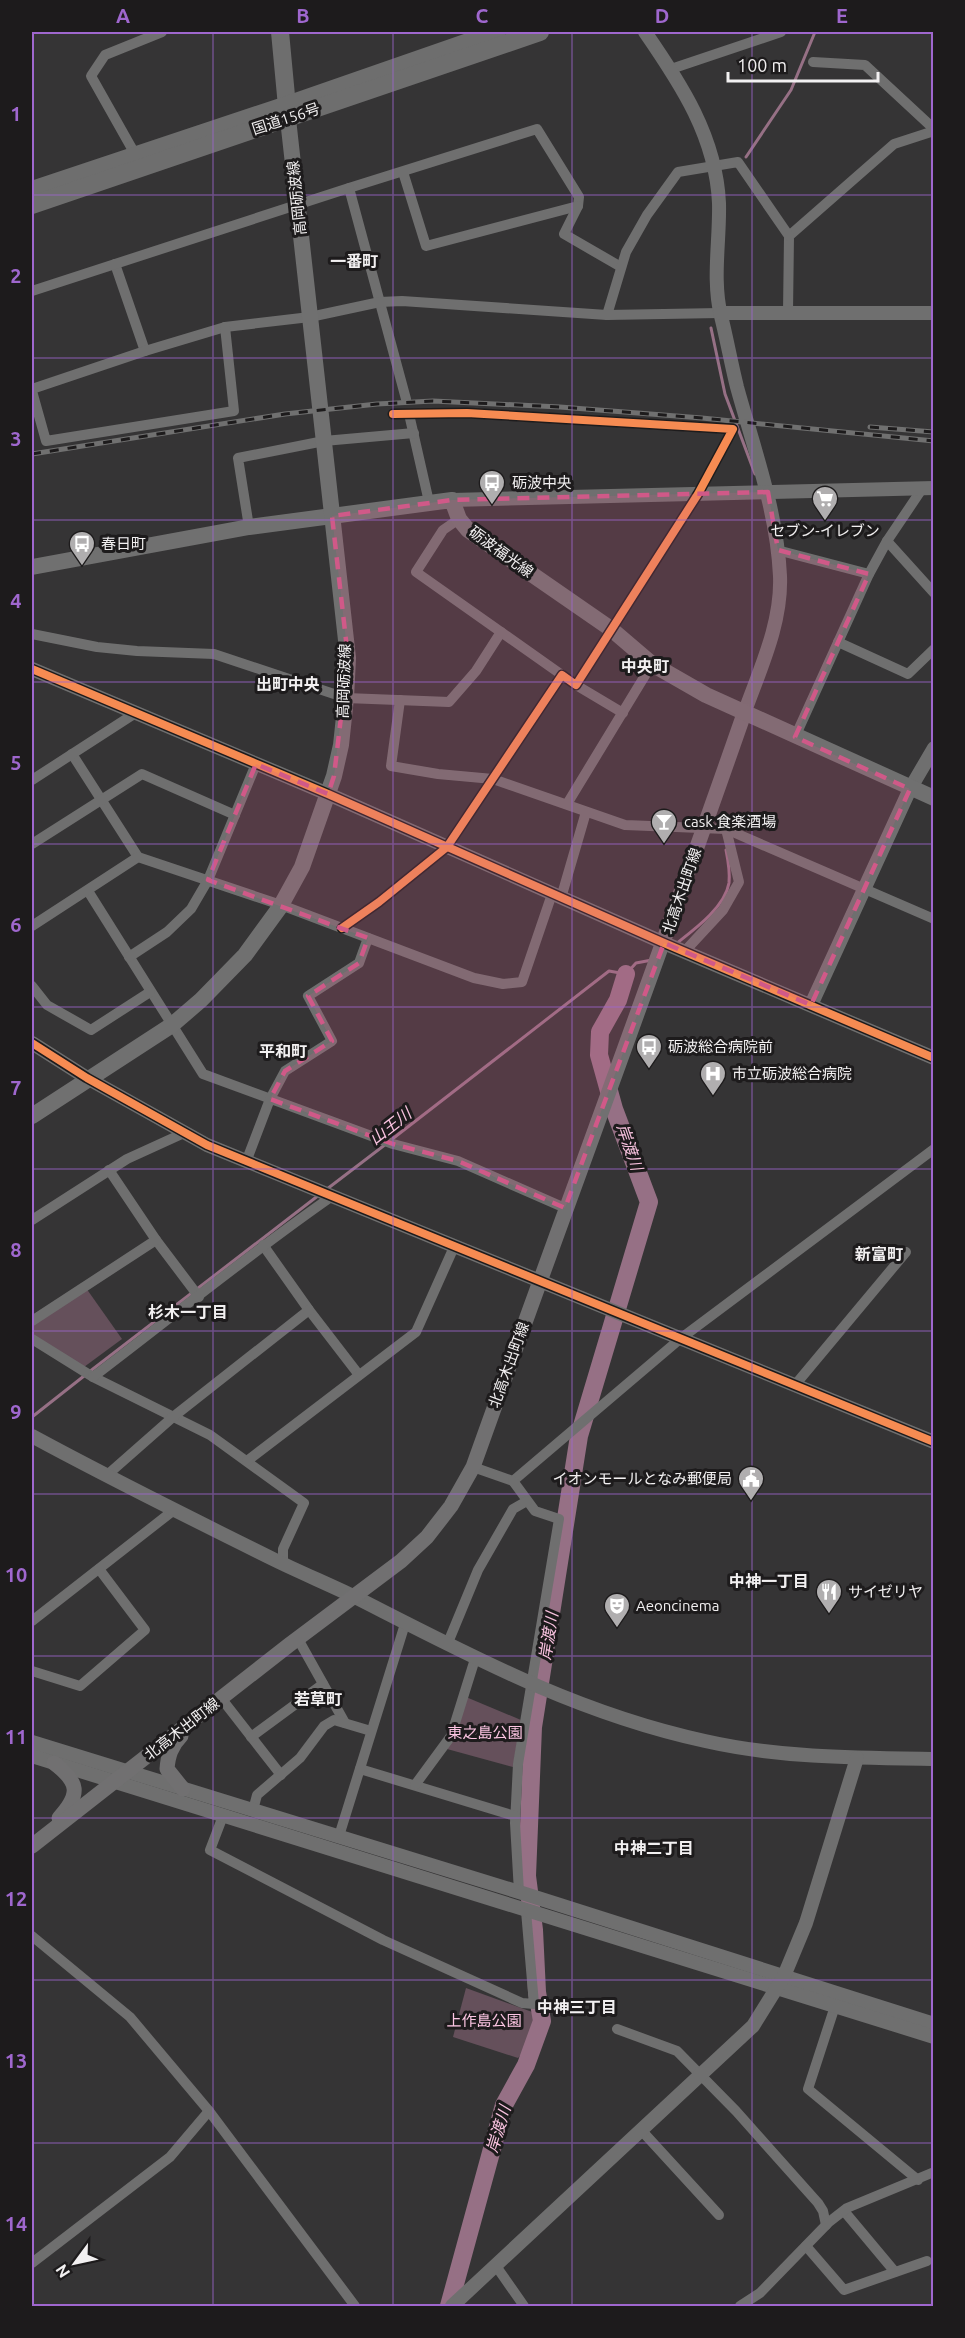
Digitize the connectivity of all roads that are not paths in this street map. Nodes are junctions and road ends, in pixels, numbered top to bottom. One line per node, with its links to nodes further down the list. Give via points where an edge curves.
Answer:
1 (162, 32): 11 (street, via 105,55 91,76)
2 (280, 32): 9 (highway)
3 (497, 32): 9 (highway, 国道156号)
4 (540, 32): 9 (highway, 国道156号)
5 (645, 32): 8 (street)
6 (781, 32): 8 (street)
7 (813, 62): 10 (street, via 865,65)
8 (671, 69): 12 (street, via 699,120)
9 (287, 112): 11 (highway, 国道156号); 16 (main road, 高岡砺波線); 17 (highway, 国道156号)
10 (933, 130): 19 (street, via 894,144)
11 (135, 154): 15 (highway, 国道156号)
12 (714, 165): 19 (street, via 738,162); 21 (street, via 678,172 647,215); 25 (street, via 719,203 716,292)
13 (403, 172): 14 (street); 18 (street, via 537,129 579,197); 18 (street, via 426,246)
14 (349, 188): 16 (street); 23 (street)
15 (32, 190)
16 (297, 204): 20 (street); 28 (main road, 高岡砺波線)
17 (32, 205)
18 (578, 206): 21 (street, via 564,234)
19 (789, 236): 24 (street)
20 (115, 264): 22 (street); 30 (street)
21 (621, 267): 27 (street)
22 (32, 291)
23 (380, 302): 27 (street); 28 (street); 32 (street)
24 (789, 312): 25 (street); 26 (street)
25 (720, 313): 27 (street); 38 (street)
26 (933, 313)
27 (607, 315)
28 (310, 317): 29 (street); 36 (main road, 高岡砺波線)
29 (225, 327): 30 (street); 31 (street, via 234,411 46,441)
30 (145, 351): 31 (street)
31 (32, 390)
32 (406, 399)
33 (393, 414): 34 (street)
34 (409, 414): 35 (street); 39 (street, via 467,413 733,429)
35 (414, 433): 36 (street); 41 (street)
36 (324, 441): 42 (main road, 高岡砺波線); 44 (street, via 237,458)
37 (928, 489): 38 (street); 45 (street)
38 (768, 492): 39 (street); 46 (street)
39 (698, 494): 40 (street); 50 (street)
40 (452, 500): 41 (main road); 43 (main road, 砺波福光線)
41 (429, 502): 42 (main road)
42 (332, 516): 44 (main road); 59 (main road, 高岡砺波線, via 348,658)
43 (459, 519): 50 (main road, 砺波福光線, via 468,530); 51 (street, via 443,530 416,572)
44 (249, 527): 47 (main road)
45 (887, 541): 48 (street); 49 (street)
46 (777, 550): 48 (street); 61 (street, via 778,606)
47 (32, 567)
48 (869, 574): 53 (street)
49 (933, 593)
50 (610, 629): 55 (main road, 砺波福光線); 58 (street)
51 (501, 633): 57 (street); 60 (street, via 449,702)
52 (32, 634): 59 (street, via 117,649 214,654)
53 (838, 642): 54 (street, via 908,674); 64 (street)
54 (933, 649)
55 (652, 664): 61 (main road, 砺波福光線, via 706,695); 62 (street)
56 (32, 669): 63 (street)
57 (562, 675): 58 (street); 68 (street)
58 (576, 685): 62 (street)
59 (346, 698): 60 (street); 71 (main road, 高岡砺波線)
60 (400, 700): 68 (street, via 391,766)
61 (745, 711): 64 (main road, 砺波福光線); 77 (main road, 北高木出町線)
62 (623, 713): 74 (street)
63 (134, 714): 66 (street); 67 (street)
64 (795, 736): 70 (main road, 砺波福光線)
65 (933, 748): 70 (street)
66 (72, 754): 69 (street); 73 (street)
67 (256, 764): 71 (street); 76 (street)
68 (493, 779): 74 (street); 80 (street)
69 (32, 780)
70 (910, 789): 72 (main road, 砺波福光線); 83 (street)
71 (328, 794): 80 (street); 86 (main road, 高岡砺波線, via 302,867)
72 (933, 798)
73 (102, 799): 76 (street, via 142,774); 79 (street); 81 (street)
74 (567, 804): 75 (street)
75 (586, 812): 77 (street, via 625,825); 85 (street)
76 (236, 815): 82 (street)
77 (704, 828): 78 (street); 91 (main road, 北高木出町線)
78 (726, 829): 83 (street); 92 (street, via 739,882 723,910)
79 (32, 844)
80 (447, 847): 85 (street); 89 (street)
81 (138, 857): 82 (street); 84 (street)
82 (208, 880): 86 (street); 93 (street, via 191,909)
83 (865, 889): 87 (street); 96 (street)
84 (88, 891): 88 (street); 93 (street)
85 (556, 896): 90 (street, via 522,982 503,984 474,978); 91 (street)
86 (281, 905): 89 (street); 97 (main road, 高岡砺波線, via 245,955)
87 (933, 919)
88 (32, 926)
89 (342, 928): 90 (street)
90 (368, 938): 101 (street, via 359,963 308,996 332,1041 285,1071)
91 (664, 943): 92 (street); 108 (main road, 北高木出町線)
92 (685, 951): 96 (street)
93 (129, 957): 95 (street)
94 (32, 986): 95 (street, via 47,1005 91,1030)
95 (150, 992): 97 (street)
96 (811, 1005): 99 (street)
97 (172, 1025): 100 (main road, 高岡砺波線); 101 (street, via 203,1074)
98 (32, 1043): 100 (street)
99 (933, 1058)
100 (87, 1078): 102 (main road, 高岡砺波線); 103 (street)
101 (270, 1098): 105 (street); 108 (street, via 393,1144 458,1161)
102 (32, 1116)
103 (184, 1133): 105 (street); 106 (street)
104 (933, 1149): 119 (street)
105 (246, 1161): 107 (street)
106 (109, 1170): 109 (street); 110 (street)
107 (331, 1197): 111 (street); 112 (street)
108 (565, 1208): 114 (main road, 北高木出町線)
109 (32, 1220)
110 (156, 1240): 115 (street); 117 (street)
111 (263, 1245): 115 (street); 116 (street)
112 (454, 1247): 114 (street); 120 (street, via 416,1332)
113 (906, 1252): 122 (street)
114 (539, 1280): 119 (street); 127 (main road, 北高木出町線)
115 (199, 1297): 121 (street)
116 (309, 1310): 120 (street); 123 (street)
117 (32, 1321)
118 (32, 1339): 121 (street)
119 (680, 1339): 122 (street); 129 (street)
120 (359, 1375): 126 (street)
121 (93, 1377): 123 (street)
122 (795, 1385): 125 (street)
123 (173, 1417): 126 (street, via 210,1435); 128 (street)
124 (32, 1436): 128 (street)
125 (933, 1442)
126 (247, 1461): 132 (street, via 304,1503 283,1549)
127 (473, 1467): 129 (street); 134 (main road, 北高木出町線, via 451,1506 427,1537 401,1562)
128 (106, 1476): 131 (street)
129 (513, 1480): 130 (street)
130 (527, 1500): 138 (street, via 513,1509 478,1570); 142 (street, via 535,1511 560,1519)
131 (174, 1510): 132 (street); 133 (street)
132 (283, 1564): 134 (street)
133 (99, 1569): 135 (street); 140 (street, via 145,1630 80,1686)
134 (353, 1596): 136 (street); 137 (main road, 北高木出町線)
135 (32, 1621)
136 (405, 1624): 138 (street); 146 (street)
137 (298, 1639): 141 (street); 143 (main road, 北高木出町線)
138 (447, 1645): 139 (street)
139 (474, 1659): 142 (street); 157 (street, via 451,1736)
140 (32, 1671)
141 (323, 1684): 145 (street); 147 (street)
142 (532, 1685): 150 (street, via 625,1720 707,1742 801,1756); 161 (street, via 518,1764)
143 (221, 1698): 144 (main road, 北高木出町線); 147 (street)
144 (206, 1710): 154 (main road, 北高木出町線); 158 (main road, via 174,1743 168,1757 167,1769)
145 (345, 1723): 146 (street); 155 (street, via 334,1720 324,1726)
146 (372, 1731): 153 (street)
147 (251, 1737): 155 (street)
148 (32, 1742): 154 (street)
149 (32, 1756): 152 (street)
150 (857, 1758): 151 (street); 167 (street, via 806,1923)
151 (933, 1759)
152 (54, 1763): 156 (street); 163 (main road, via 69,1774 75,1795)
153 (360, 1768): 157 (street); 162 (street)
154 (126, 1772): 156 (main road, 北高木出町線); 158 (street)
155 (282, 1775): 159 (street, via 257,1796)
156 (113, 1782): 160 (street); 163 (main road, 北高木出町線)
157 (415, 1785): 161 (street)
158 (183, 1789): 159 (street)
159 (253, 1810): 162 (street)
160 (223, 1816): 165 (street); 165 (street, via 210,1850 383,1940 522,2003 534,2004)
161 (515, 1816): 164 (street)
162 (339, 1836): 164 (street)
163 (33, 1845)
164 (519, 1892): 167 (street)
165 (526, 1911): 168 (street)
166 (32, 1936): 175 (street, via 130,2017)
167 (784, 1976): 168 (street); 169 (street)
168 (776, 1989): 170 (street); 174 (street, via 753,2026)
169 (839, 1992): 170 (street); 171 (street)
170 (835, 2007): 173 (street); 178 (street, via 808,2089)
171 (933, 2024)
172 (617, 2029): 174 (street, via 677,2051)
173 (933, 2037)
174 (701, 2076): 176 (street); 181 (street, via 818,2203)
175 (209, 2111): 184 (street, via 170,2157); 188 (street)
176 (642, 2131): 180 (street); 185 (street)
177 (933, 2172): 178 (street)
178 (918, 2180): 179 (street)
179 (844, 2211): 181 (street); 186 (street)
180 (719, 2215)
181 (826, 2225): 182 (street)
182 (806, 2247): 186 (street, via 844,2290); 190 (street, via 760,2293)
183 (927, 2261): 186 (street)
184 (32, 2263)
185 (496, 2266): 187 (street); 189 (street)
186 (895, 2272)
187 (457, 2304)
188 (355, 2307)
189 (524, 2307)
190 (740, 2307)

